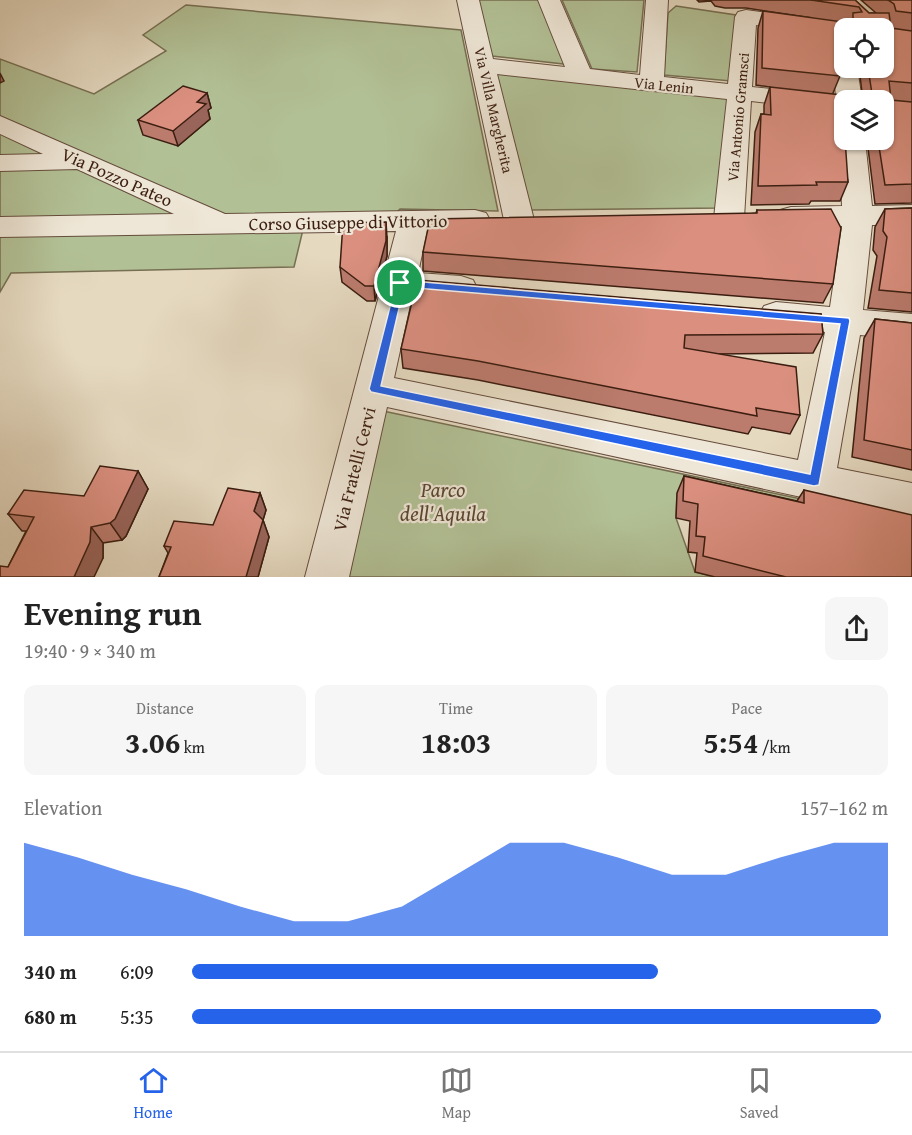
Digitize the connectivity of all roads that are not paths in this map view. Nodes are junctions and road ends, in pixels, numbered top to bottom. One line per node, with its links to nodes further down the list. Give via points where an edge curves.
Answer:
1 (468, 0): 7 (street, Via Villa Margherita)
2 (549, 0): 8 (street)
3 (657, 0): 9 (street)
4 (765, 0): 5 (street)
5 (790, 23): 6 (street); 10 (street, Via Antonio Gramsci, via 746,17)
6 (834, 30)
7 (484, 66): 8 (street, Via Lenin); 18 (street, Via Villa Margherita)
8 (581, 76): 9 (street, Via Lenin)
9 (651, 83): 10 (street, Via Lenin)
10 (740, 93): 11 (street, Via Lenin); 17 (street, Via Antonio Gramsci, via 738,218)
11 (834, 103)
12 (0, 124): 15 (street, Via Pozzo Pateo)
13 (853, 150): 17 (street)
14 (5, 161): 15 (street)
15 (83, 161): 20 (street, Via Pozzo Pateo, via 196,213)
16 (912, 215): 17 (street)
17 (858, 217): 25 (street)
18 (531, 220): 19 (street, Corso Giuseppe di Vittorio)
19 (414, 221): 20 (street, Corso Giuseppe di Vittorio); 22 (street, Via Fratelli Cervi)
20 (235, 224): 21 (street, Corso Giuseppe di Vittorio)
21 (0, 226)
22 (400, 283): 23 (street); 27 (street, Via Fratelli Cervi)
23 (494, 291)
24 (752, 313): 25 (street)
25 (845, 321): 26 (street); 28 (street)
26 (912, 327)
27 (374, 389): 28 (street); 30 (street, Via Fratelli Cervi)
28 (814, 481): 29 (street)
29 (912, 502)
30 (327, 577)

